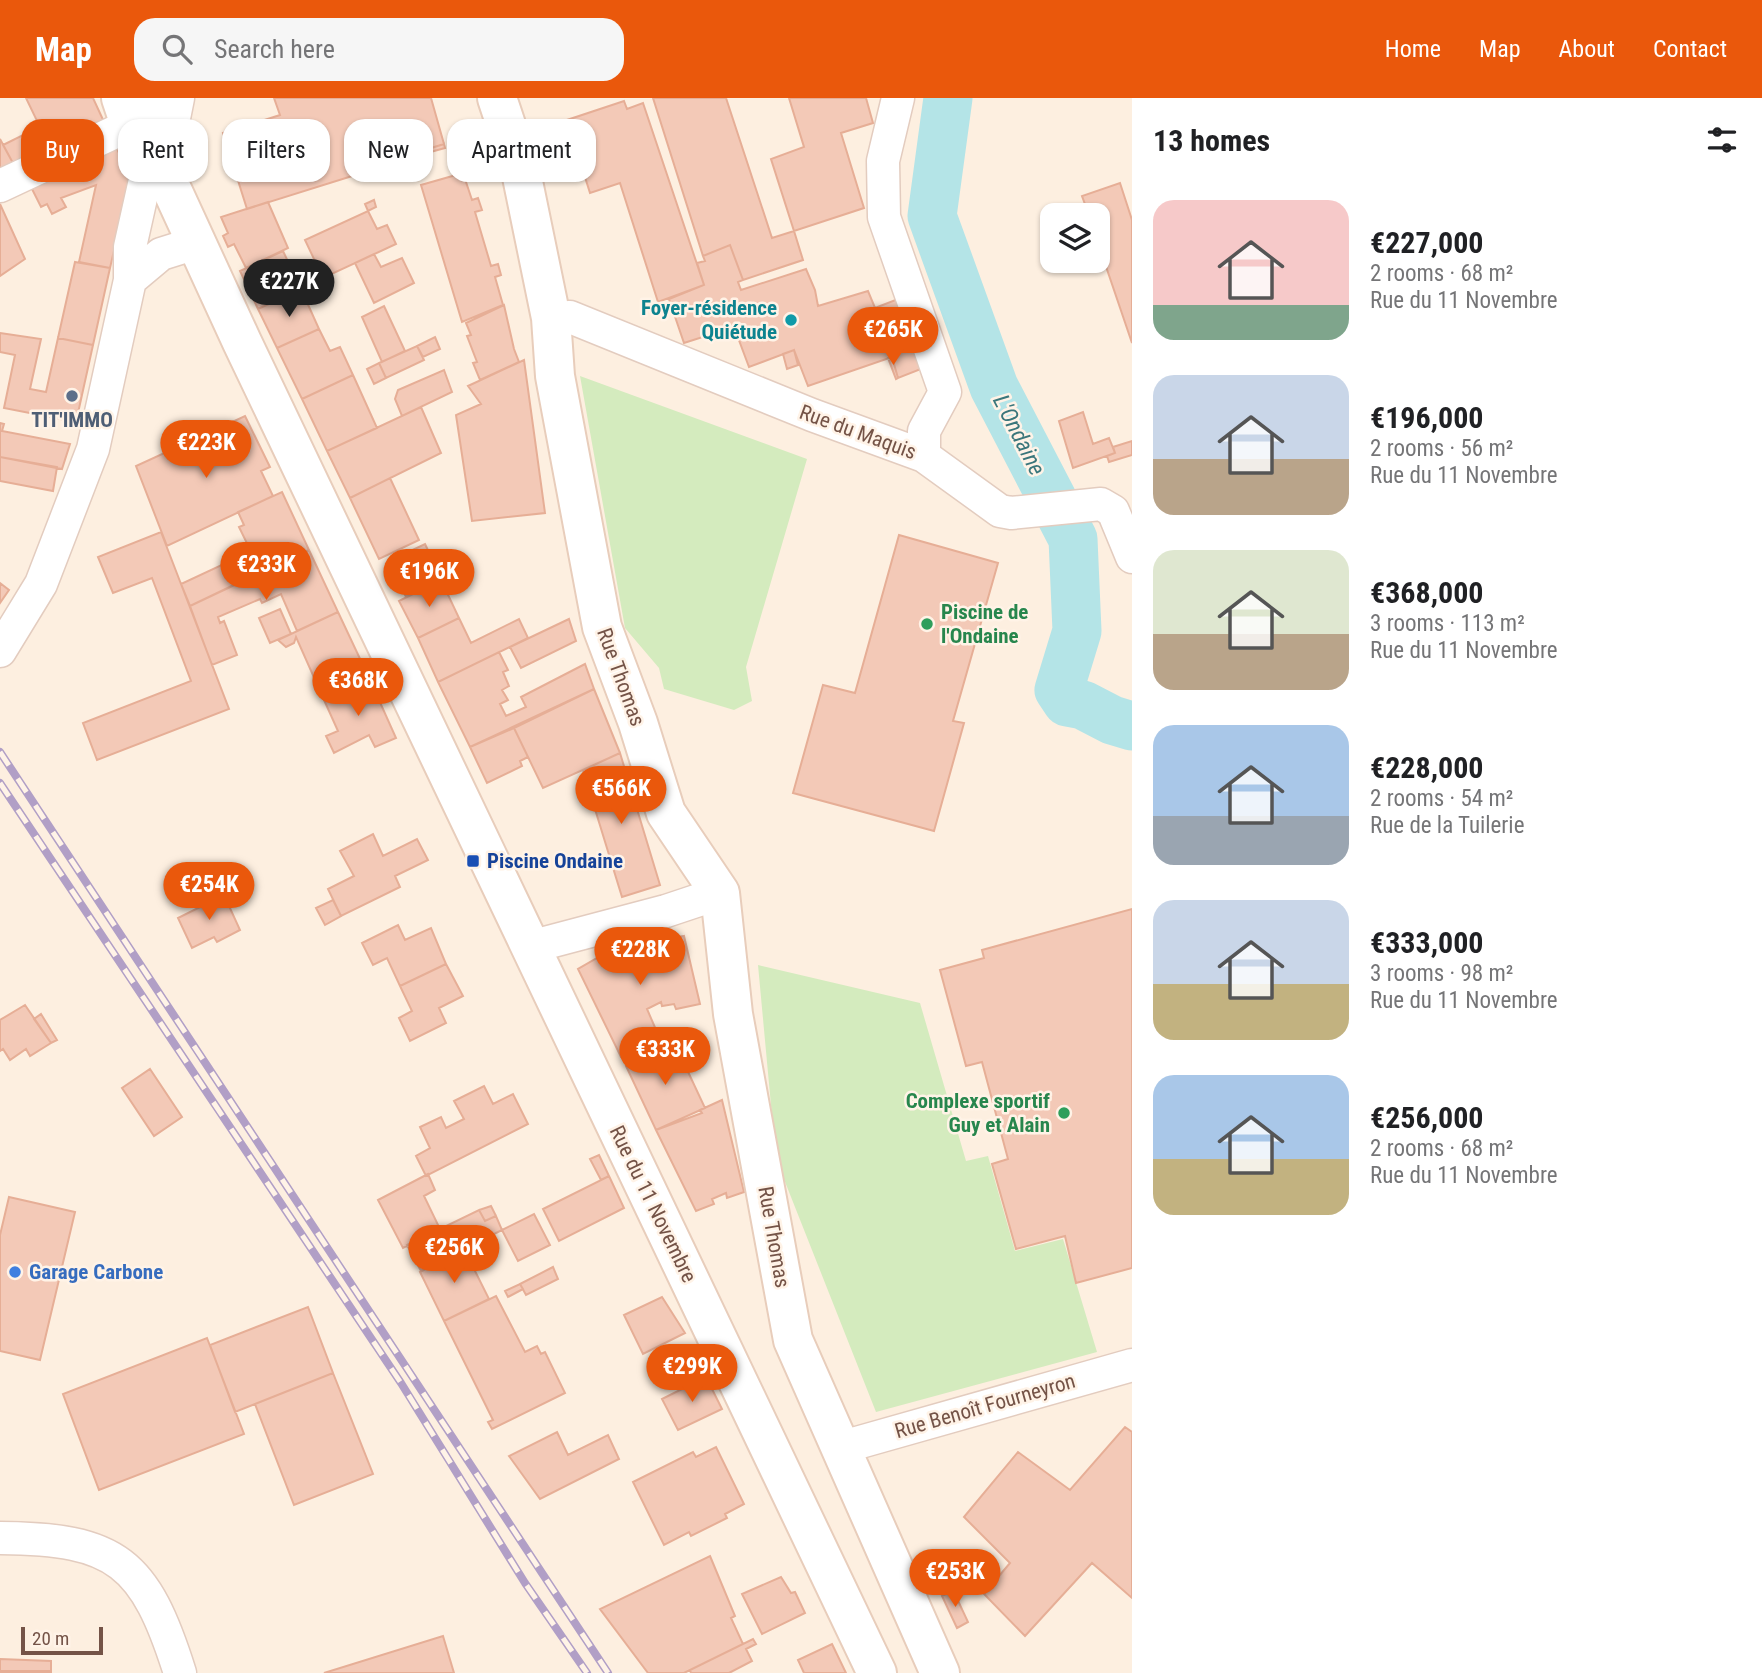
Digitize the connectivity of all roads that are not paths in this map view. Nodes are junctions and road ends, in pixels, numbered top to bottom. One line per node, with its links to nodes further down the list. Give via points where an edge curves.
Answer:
1 (170, 98): 5 (street, via 155,105)
2 (178, 98): 6 (street)
3 (497, 98): 12 (main road, Rue Thomas, via 520,167)
4 (898, 98): 13 (street, via 883,161 884,217 944,392 924,431)
5 (129, 107): 9 (street)
6 (174, 119)
7 (155, 182): 11 (street, via 130,247)
8 (165, 182): 10 (main road, Rue du 11 Novembre)
9 (0, 186)
10 (196, 243): 11 (street, via 161,254); 17 (main road, Rue du 11 Novembre)
11 (131, 280): 15 (street, via 93,449 76,499 41,584)
12 (551, 318): 13 (street, Rue du Maquis, via 570,317); 16 (main road, Rue Thomas, via 555,376 602,627 666,813)
13 (924, 456): 14 (street, Rue du Maquis, via 987,503 1011,513 1101,504 1113,511)
14 (1132, 556)
15 (0, 651)
16 (720, 892): 17 (street); 19 (main road, Rue Thomas, via 733,1014 793,1340)
17 (530, 947): 22 (main road, Rue du 11 Novembre)
18 (1132, 1365): 19 (street, Rue Benoît Fourneyron)
19 (839, 1448): 23 (main road, Rue Thomas)
20 (0, 1538): 21 (street, via 83,1544 119,1561 161,1615)
21 (180, 1673)
22 (877, 1673)
23 (940, 1673)

